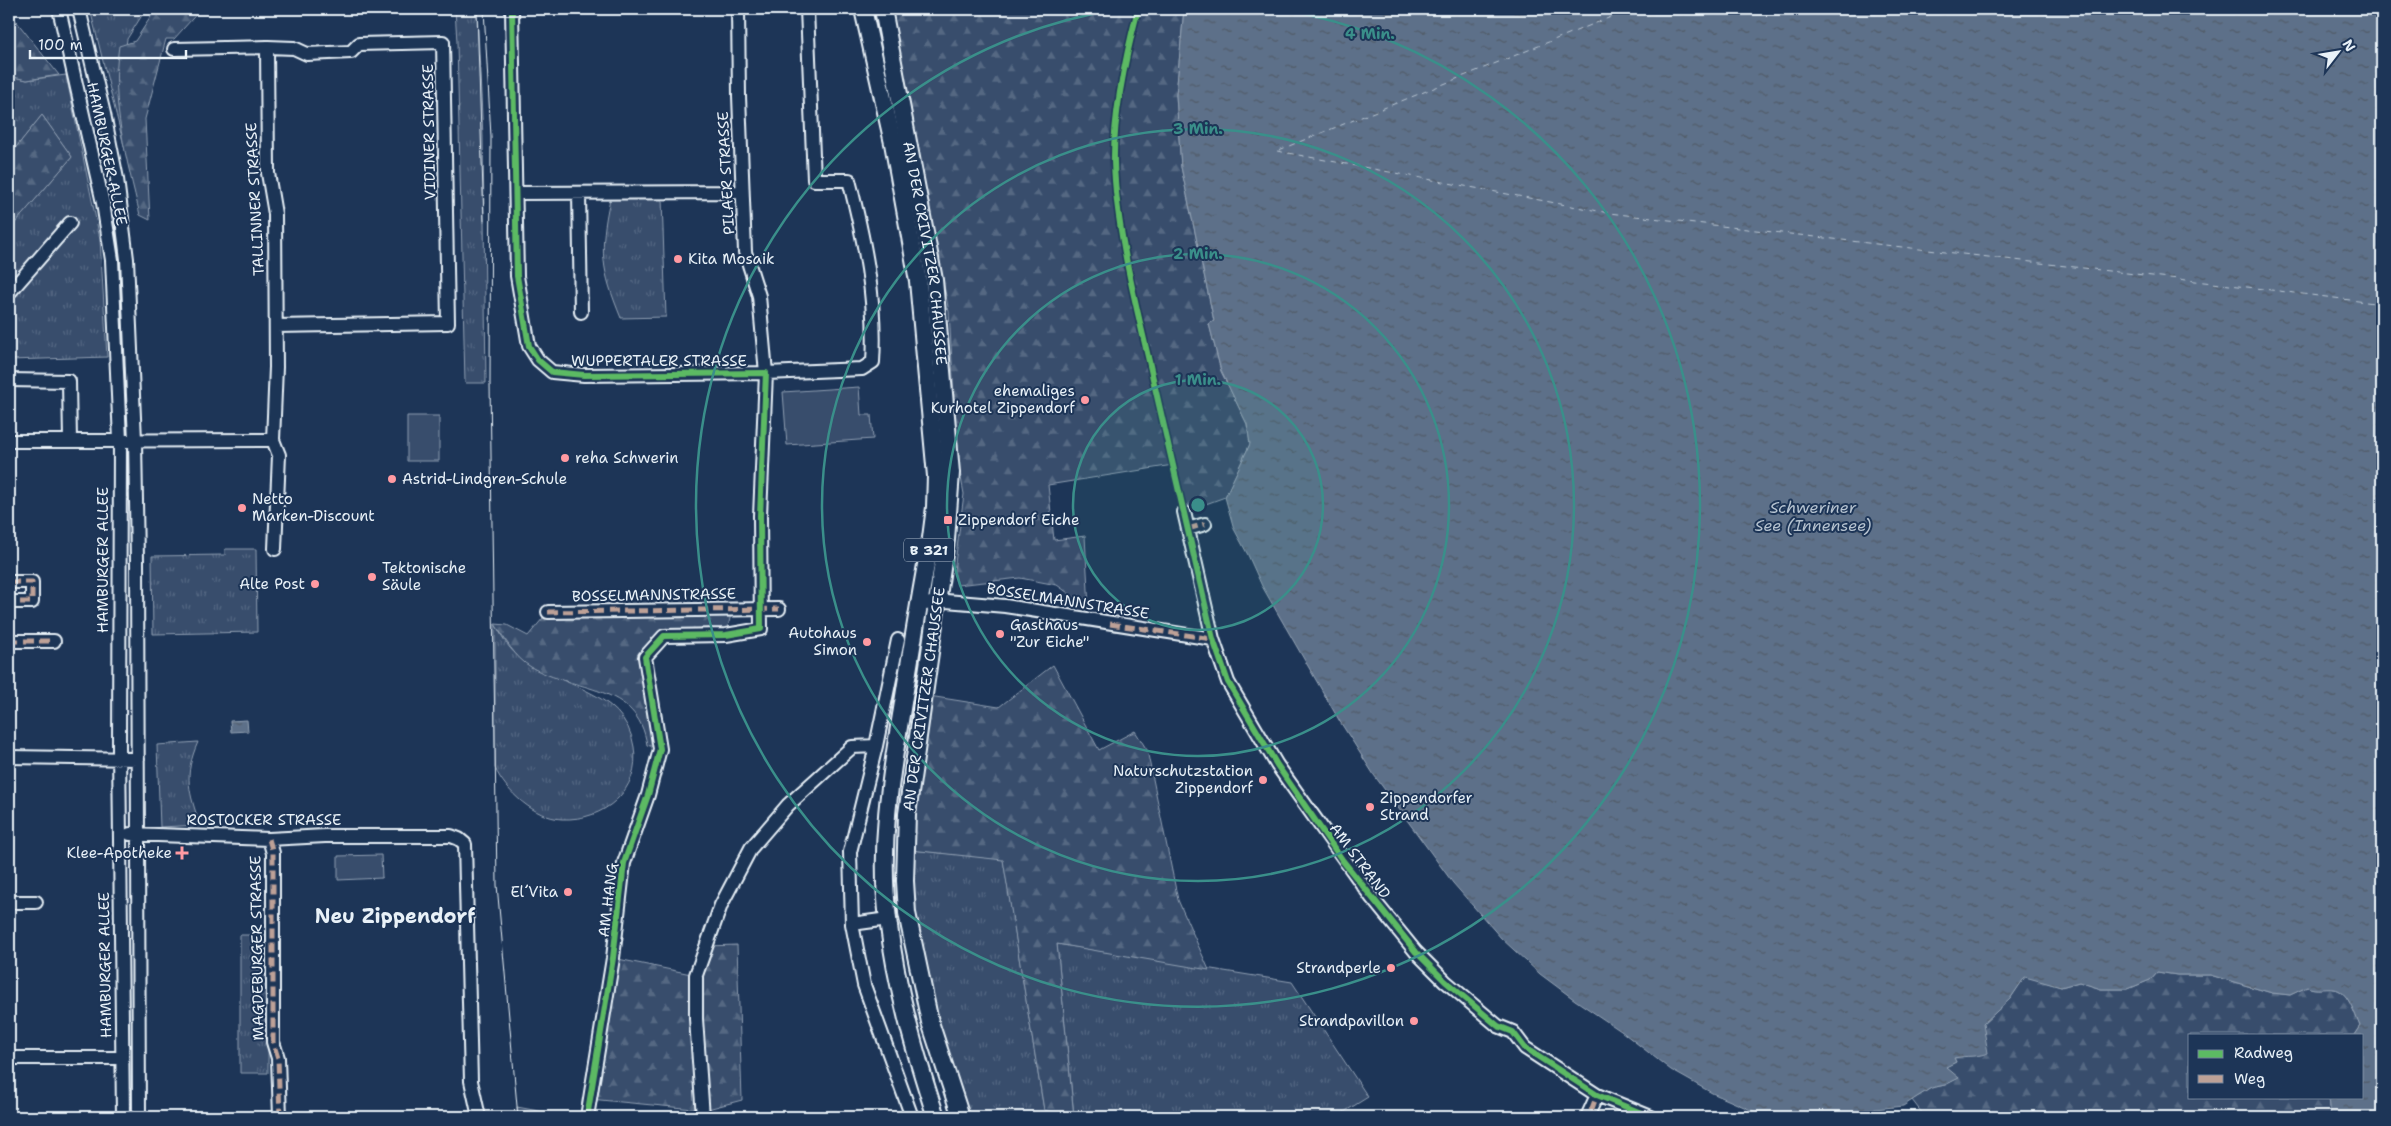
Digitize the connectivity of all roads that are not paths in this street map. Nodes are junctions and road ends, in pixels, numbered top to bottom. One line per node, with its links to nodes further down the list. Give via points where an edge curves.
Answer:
1 (59, 9): 19 (street, HAMBURGER ALLEE, via 103,203 112,260)
2 (79, 9): 20 (street, HAMBURGER ALLEE, via 117,179 126,259)
3 (512, 9): 11 (street, WUPPERTALER STRASSE)
4 (738, 9): 10 (street, PILAER STRASSE)
5 (808, 9): 17 (street, via 814,180 849,180 869,268 875,336 873,362 862,369)
6 (863, 9): 32 (main road, AN DER CRIVITZER CHAUSSEE / B 321, via 893,143 923,320 936,476 933,522)
7 (883, 9): 30 (main road, AN DER CRIVITZER CHAUSSEE / B 321, via 939,318 952,473)
8 (267, 47): 9 (street, VIDINER STRASSE); 16 (street, TALLINNER STRASSE, via 268,173 275,214); 16 (street, VIDINER STRASSE, via 294,48 307,54 351,52 359,44 443,42 448,323)
9 (174, 50)
10 (742, 192): 12 (street); 17 (street, PILAER STRASSE, via 746,252 759,296)
11 (516, 193): 12 (street); 17 (street, WUPPERTALER STRASSE, via 517,276 529,346 538,360 552,372 584,375)
12 (579, 193): 15 (street)
13 (70, 223): 14 (street)
14 (9, 293)
15 (581, 312)
16 (276, 326): 21 (street, TALLINNER STRASSE)
17 (766, 373): 31 (street, WUPPERTALER STRASSE)
18 (9, 380): 23 (street, via 69,381)
19 (120, 440): 20 (street); 23 (street); 41 (street, HAMBURGER ALLEE)
20 (135, 440): 21 (street); 42 (street, HAMBURGER ALLEE)
21 (273, 440): 27 (street, TALLINNER STRASSE, via 279,454)
22 (9, 441): 23 (street)
23 (70, 441)
24 (1184, 512): 26 (street, AM STRAND)
25 (1205, 524): 26 (street)
26 (1188, 529): 35 (street, AM STRAND)
27 (274, 548)
28 (9, 582): 29 (street, via 32,582 32,602)
29 (9, 602)
30 (937, 602): 32 (street, BOSSELMANNSTRASSE); 35 (street, BOSSELMANNSTRASSE, via 1005,606); 61 (main road, AN DER CRIVITZER CHAUSSEE / B 321, via 911,779 905,881 918,976)
31 (760, 603): 33 (street, BOSSELMANNSTRASSE); 34 (street, BOSSELMANNSTRASSE); 57 (street, AM HANG, via 760,629 726,635 664,636 645,657 660,749 624,863 614,958)
32 (918, 605): 48 (main road, AN DER CRIVITZER CHAUSSEE / B 321, via 887,800 885,862)
33 (779, 609)
34 (548, 612)
35 (1213, 639): 52 (street, AM STRAND, via 1228,682 1277,765 1343,861 1416,952 1498,1026 1513,1032 1525,1048)
36 (898, 640): 39 (street)
37 (9, 641): 38 (street)
38 (54, 641)
39 (876, 746): 49 (street, via 850,852); 58 (street, via 852,747 788,804 751,848 721,905 696,975)
40 (9, 757): 41 (street)
41 (119, 758): 42 (street); 43 (street, HAMBURGER ALLEE)
42 (138, 759): 44 (street, HAMBURGER ALLEE)
43 (120, 834): 44 (street, ROSTOCKER STRASSE); 51 (street, HAMBURGER ALLEE)
44 (138, 835): 45 (street, ROSTOCKER STRASSE); 54 (street, HAMBURGER ALLEE)
45 (269, 839): 55 (street, MAGDEBURGER STRASSE, via 273,853 273,1042 278,1058); 56 (street, ROSTOCKER STRASSE, via 451,836 465,844 471,1081)
46 (9, 902): 47 (street)
47 (36, 902)
48 (888, 919): 49 (street); 60 (main road, AN DER CRIVITZER CHAUSSEE / B 321, via 914,1047)
49 (852, 924): 59 (street, via 864,985)
50 (9, 1058): 51 (street)
51 (122, 1058): 53 (street, HAMBURGER ALLEE)
52 (1597, 1095): 62 (street); 63 (street, AM STRAND)
53 (122, 1117)
54 (139, 1117)
55 (280, 1117)
56 (479, 1117)
57 (587, 1117)
58 (703, 1117)
59 (912, 1117)
60 (936, 1117)
61 (961, 1117)
62 (1587, 1117)
63 (1651, 1117)

